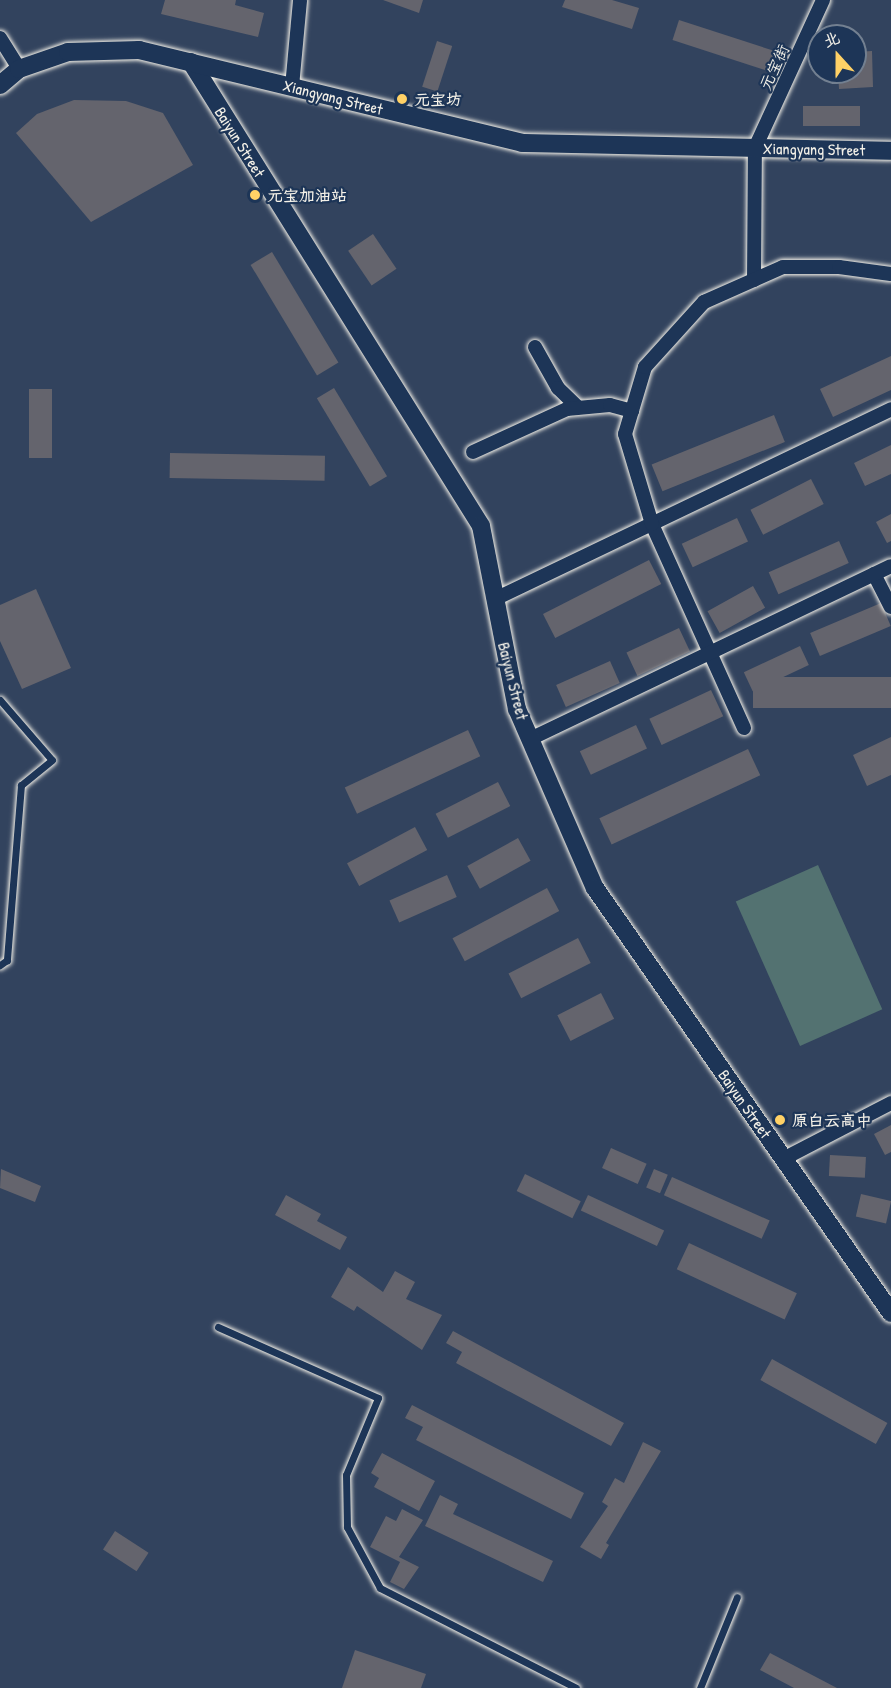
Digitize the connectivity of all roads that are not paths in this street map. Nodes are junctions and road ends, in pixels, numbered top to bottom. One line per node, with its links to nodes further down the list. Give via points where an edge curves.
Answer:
1 (300, 0): 7 (street)
2 (823, 0): 8 (street, 元宝街)
3 (0, 38): 5 (street)
4 (190, 62): 5 (main road, Xiangyang Street, via 139,50 68,52); 7 (main road, Xiangyang Street); 20 (main road, Baiyun Street, via 481,526)
5 (20, 69): 6 (main road, Xiangyang Street)
6 (2, 82)
7 (292, 87): 8 (main road, Xiangyang Street, via 522,143)
8 (755, 148): 9 (main road, Xiangyang Street); 11 (street)
9 (891, 150)
10 (891, 274): 11 (street, via 839,267 783,267)
11 (754, 280): 15 (street, via 704,302 645,366)
12 (535, 347): 13 (street, via 558,388)
13 (578, 407): 15 (street, via 610,405); 16 (street)
14 (891, 409): 17 (street)
15 (632, 411): 17 (street, via 625,434)
16 (473, 452)
17 (652, 524): 20 (street); 22 (street)
18 (891, 566): 19 (street)
19 (874, 574): 21 (street); 22 (street)
20 (495, 599): 25 (main road, Baiyun Street, via 517,709)
21 (891, 607)
22 (709, 652): 24 (street); 25 (street)
23 (0, 700): 26 (lane, via 52,760 21,785 7,960)
24 (744, 728)
25 (530, 739): 28 (main road, Baiyun Street, via 595,888)
26 (0, 965)
27 (891, 1103): 28 (street)
28 (783, 1159): 29 (main road, Baiyun Street)
29 (891, 1313)
30 (218, 1327): 32 (lane, via 378,1398 346,1475 347,1527 380,1588)
31 (737, 1597): 33 (lane)
32 (576, 1688)
33 (700, 1688)

